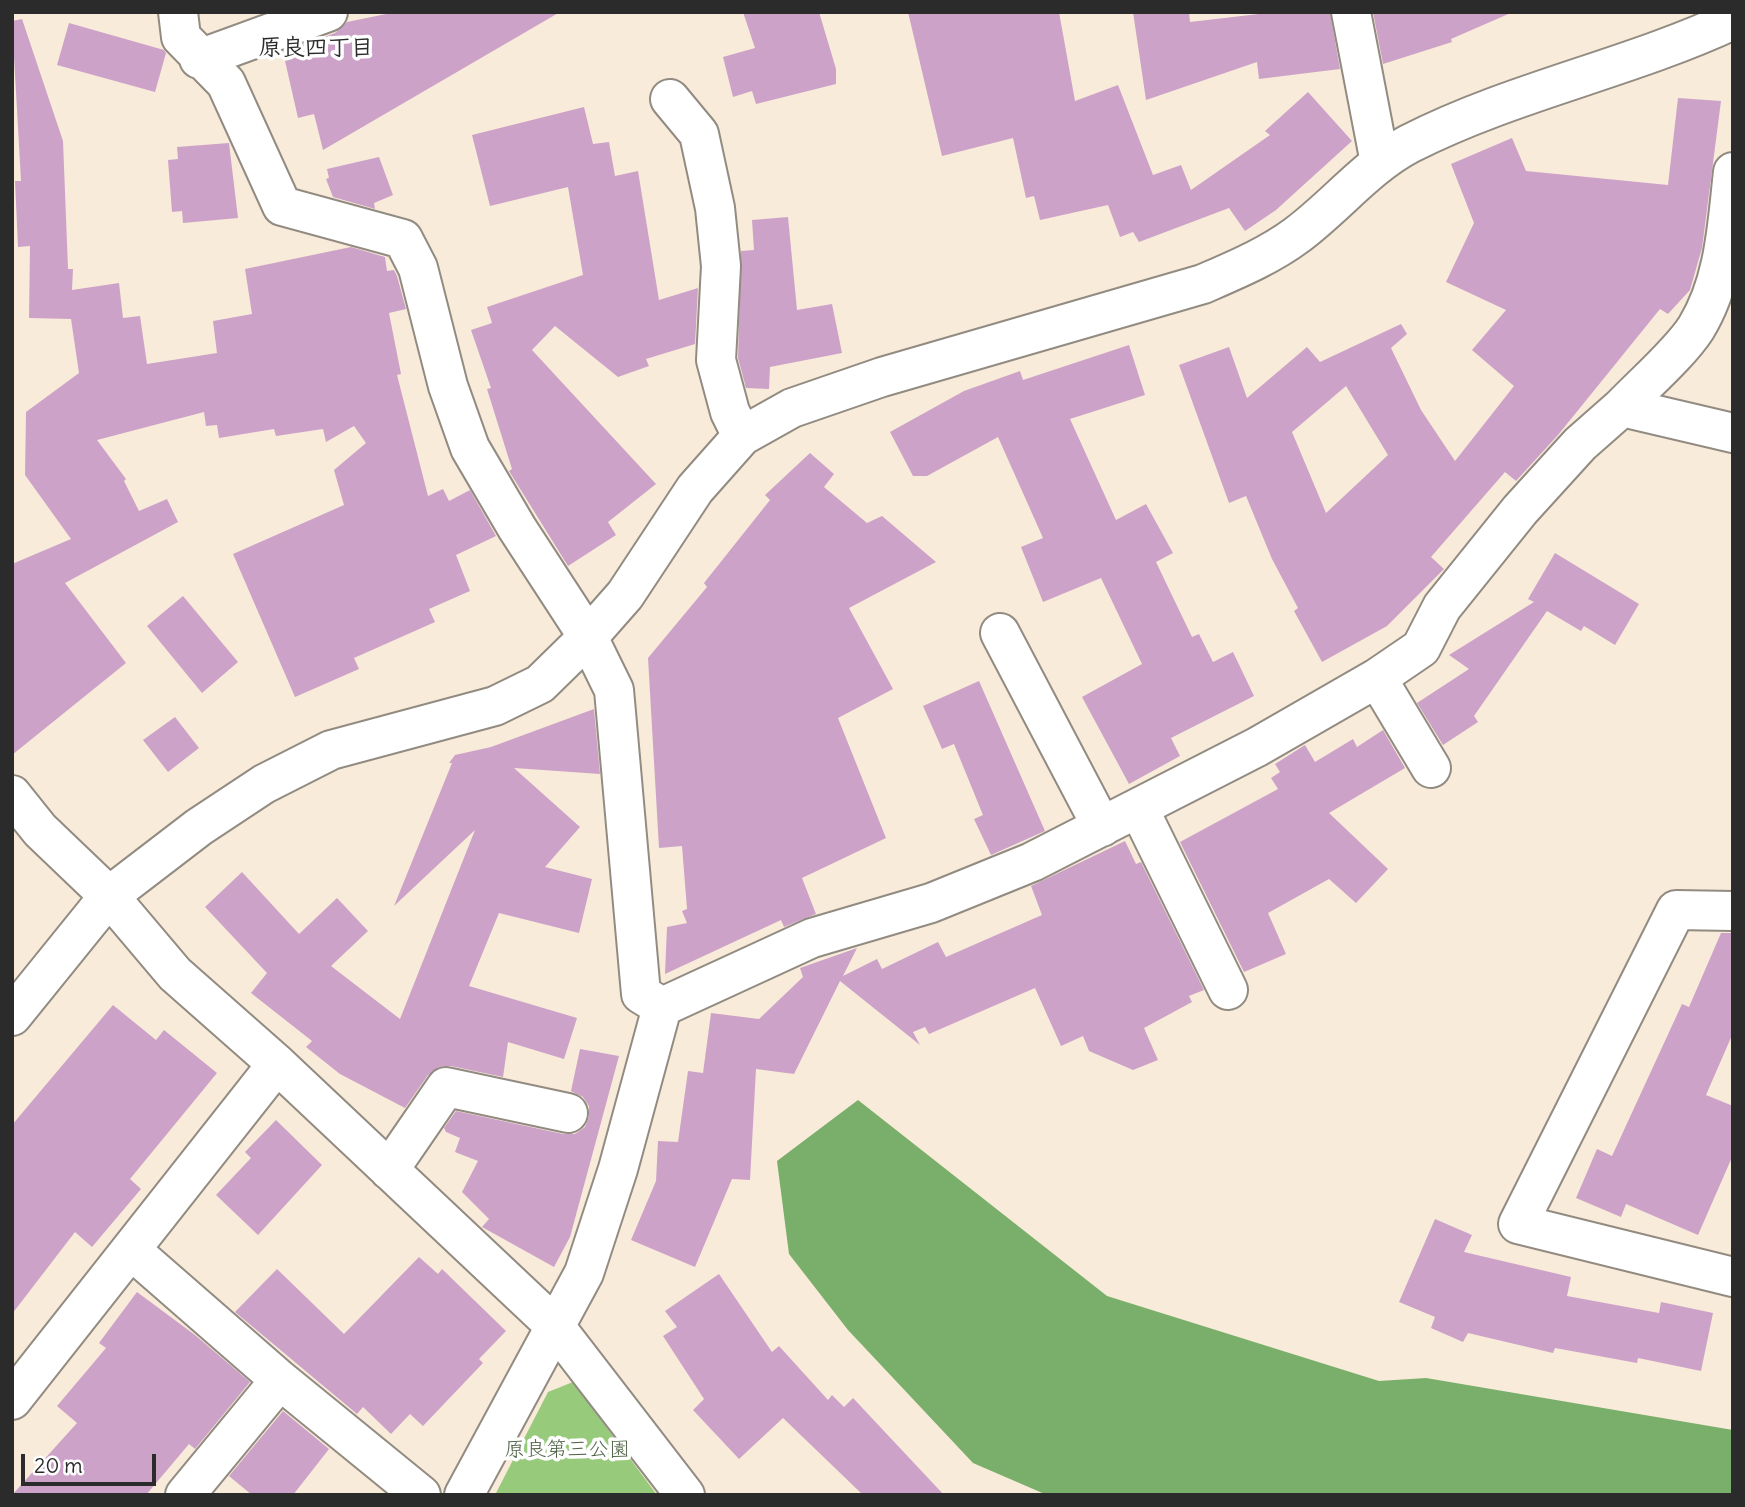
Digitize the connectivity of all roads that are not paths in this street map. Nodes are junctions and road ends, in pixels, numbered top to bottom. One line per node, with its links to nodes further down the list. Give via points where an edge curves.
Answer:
1 (178, 12): 5 (street, via 181,37)
2 (328, 12): 5 (street)
3 (1351, 12): 7 (street)
4 (1733, 20): 7 (street, via 1678,45 1499,104 1408,145)
5 (199, 59): 13 (street, via 226,83 282,206 403,239 418,268 448,386 470,448)
6 (670, 99): 11 (street, via 699,134 713,196 721,266 716,360 730,412)
7 (1380, 163): 11 (street, via 1296,235 1203,284 882,377 792,408)
8 (1733, 172): 9 (street, via 1726,244 1712,295 1695,330)
9 (1622, 407): 10 (street); 14 (street, via 1580,444 1520,510 1442,607 1421,648)
10 (1733, 433)
11 (743, 436): 13 (street, via 695,489 625,595)
12 (1000, 633): 18 (street)
13 (588, 637): 19 (street, via 540,684 495,706 331,750 264,784 199,827); 22 (street, via 614,690 641,994)
14 (1377, 678): 15 (street); 17 (street)
15 (1431, 768)
16 (12, 795): 19 (street, via 40,830)
17 (1139, 809): 18 (street); 21 (street)
18 (1102, 827): 22 (street, via 1032,862 931,903 812,938)
19 (109, 897): 23 (street); 24 (street, via 175,974)
20 (1733, 911): 28 (street, via 1676,910 1518,1224)
21 (1227, 990)
22 (662, 1007): 29 (street, via 584,1273)
23 (12, 1016)
24 (277, 1064): 26 (street); 27 (street)
25 (568, 1113): 26 (street, via 446,1087)
26 (389, 1170): 29 (street)
27 (131, 1250): 30 (street); 31 (street)
28 (1733, 1277)
29 (554, 1325): 34 (street); 35 (street)
30 (279, 1380): 32 (street); 33 (street)
31 (12, 1400)
32 (185, 1495)
33 (421, 1495)
34 (464, 1495)
35 (685, 1495)

